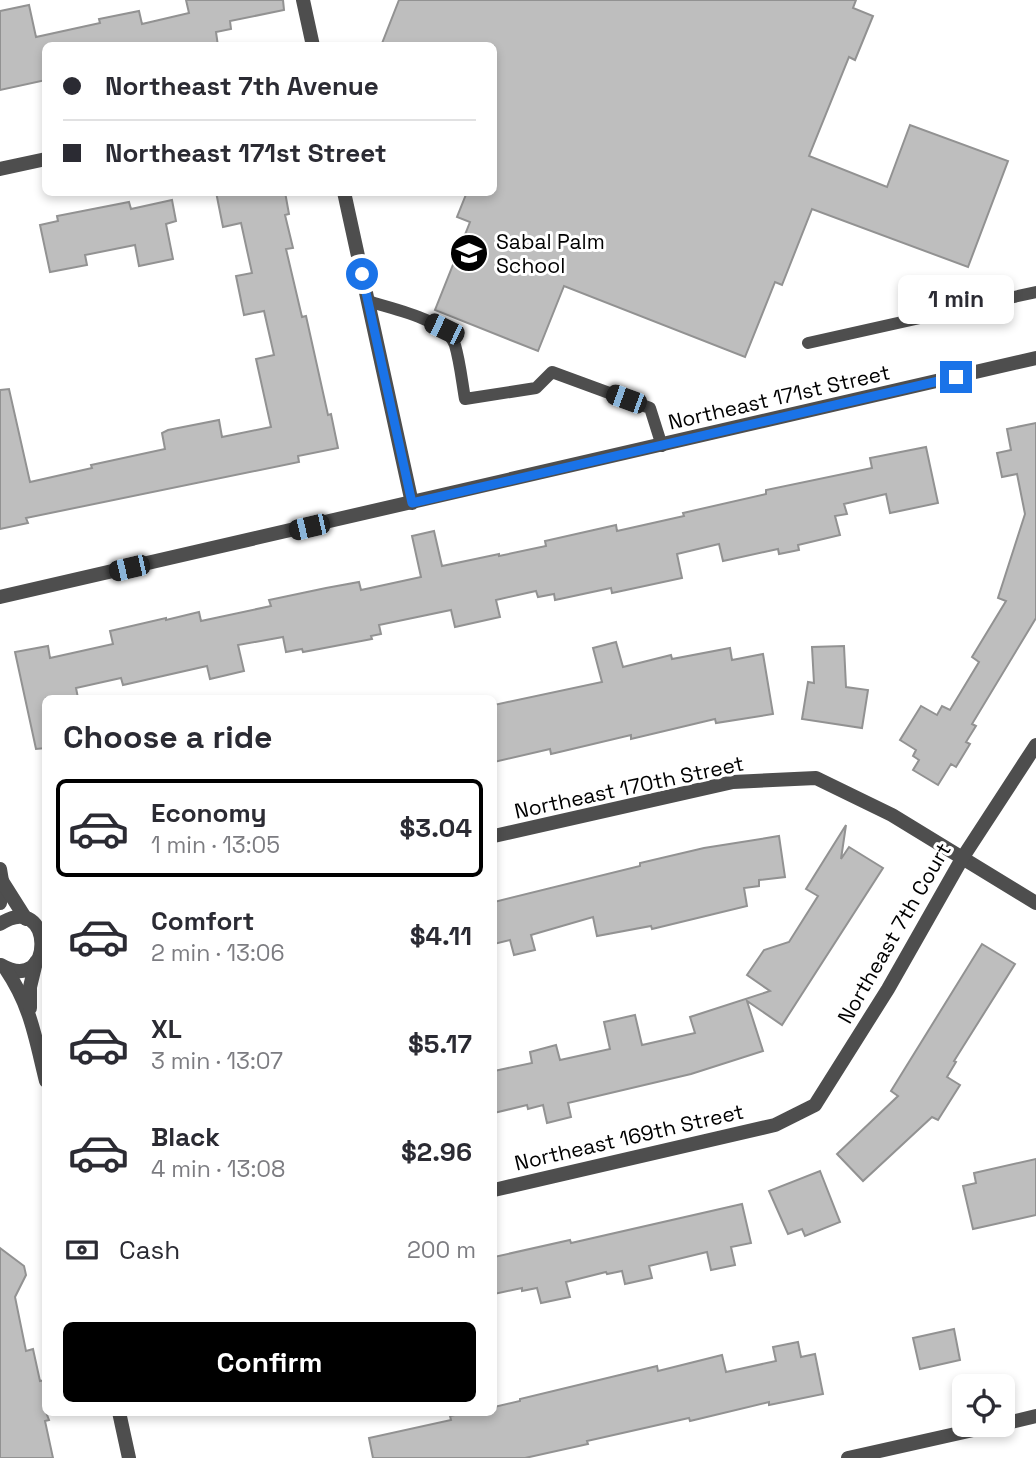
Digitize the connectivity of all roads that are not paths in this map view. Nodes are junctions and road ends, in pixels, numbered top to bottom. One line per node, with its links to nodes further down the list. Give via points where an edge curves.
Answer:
1 (303, 0): 2 (street)
2 (312, 42)
3 (42, 160): 4 (street)
4 (0, 169)
5 (345, 196): 7 (street)
6 (1036, 292): 8 (lane)
7 (368, 301): 10 (lane, via 444,329 454,343 465,400 536,388 552,372 650,408); 11 (street)
8 (808, 344)
9 (1036, 359): 10 (street, Northeast 171st Street)
10 (662, 446): 11 (street, Northeast 171st Street)
11 (412, 503): 12 (street, Northeast 171st Street)
12 (0, 597)
13 (1036, 745): 15 (street, Northeast 7th Court)
14 (497, 835): 15 (street, Northeast 170th Street, via 733,782 816,778)
15 (963, 857): 18 (street, Northeast 170th Street); 25 (street, Northeast 7th Court, via 815,1105)
16 (1, 875): 17 (street); 20 (street)
17 (0, 903)
18 (1036, 903)
19 (0, 923): 20 (street, via 9,918)
20 (36, 924)
21 (41, 954): 22 (street, via 20,970); 23 (street, via 30,987)
22 (2, 966): 23 (street)
23 (30, 1012): 24 (street)
24 (42, 1064)
25 (775, 1125): 26 (street, Northeast 169th Street)
26 (497, 1189)
27 (120, 1416): 31 (street)
28 (1036, 1416): 29 (street)
29 (1015, 1421)
30 (952, 1435): 32 (street)
31 (129, 1458)
32 (848, 1458)

